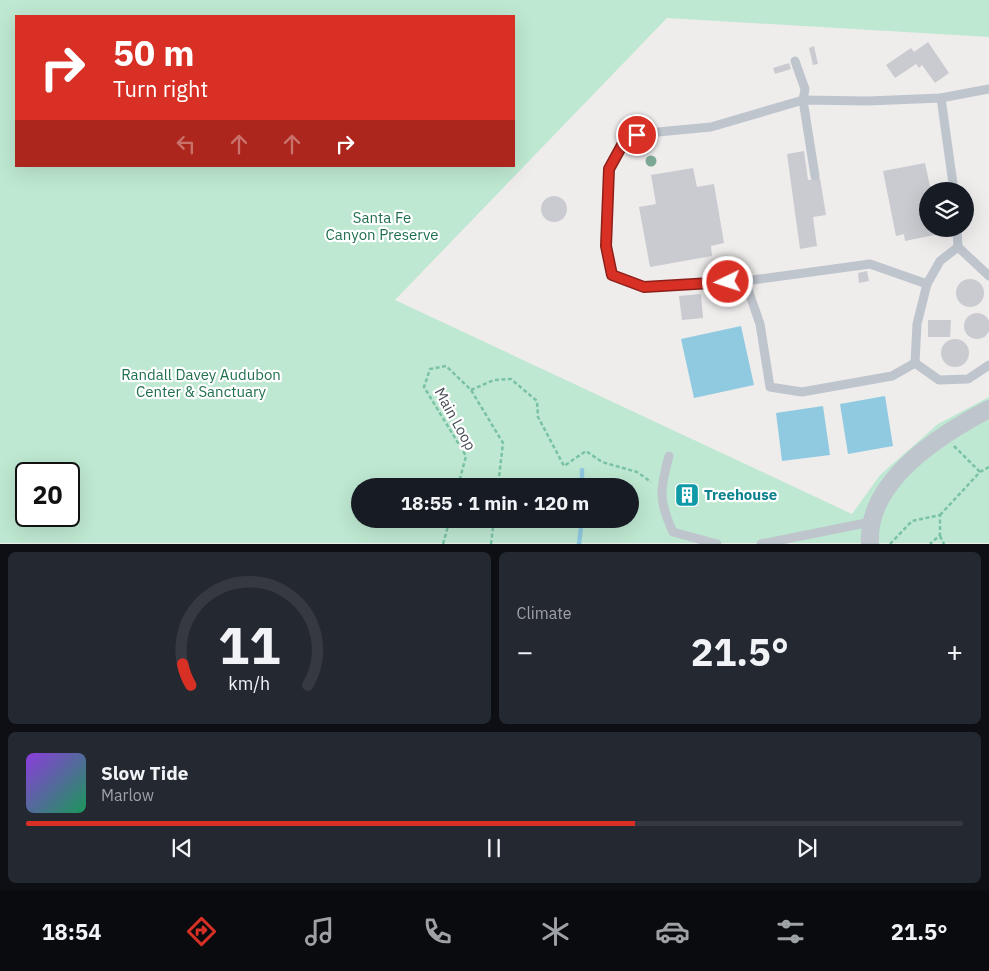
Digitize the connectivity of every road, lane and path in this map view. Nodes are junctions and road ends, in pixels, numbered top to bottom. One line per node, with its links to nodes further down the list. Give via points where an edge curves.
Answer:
1 (795, 61): 4 (lane, via 805,88)
2 (989, 89): 3 (lane)
3 (941, 98): 4 (lane, via 868,102); 6 (lane)
4 (803, 100): 5 (lane); 10 (lane, via 710,127 626,138 609,169 606,246 612,275 644,287)
5 (815, 176)
6 (953, 182)
7 (957, 237): 8 (lane)
8 (958, 247): 9 (lane); 11 (lane, via 940,261)
9 (989, 276)
10 (745, 281): 11 (lane, via 870,264); 12 (lane, via 760,324 770,386 802,392 892,376)
11 (927, 284): 12 (lane, via 917,324)
12 (915, 363): 13 (lane, via 939,380 968,379)
13 (989, 365)
14 (470, 390): 20 (path, Main Loop, via 446,366 430,370 424,387 466,456); 21 (path, Main Loop, via 503,443); 22 (path, via 494,380 511,379 537,401 538,417 564,466 586,451 602,462 637,472)
15 (989, 409): 16 (street)
16 (943, 435): 19 (path); 24 (street, via 893,481)
17 (669, 456): 22 (lane)
18 (989, 466): 19 (path)
19 (980, 472): 23 (path)
20 (460, 478)
21 (499, 478)
22 (661, 489): 30 (lane, via 664,513 673,532)
23 (940, 515): 27 (path); 33 (path, via 912,521)
24 (871, 522): 31 (lane); 32 (street)
25 (447, 528): 28 (path)
26 (493, 528): 29 (path)
27 (940, 536): 34 (path); 35 (path)
28 (443, 544)
29 (491, 544)
30 (718, 544)
31 (761, 544)
32 (870, 544)
33 (890, 544)
34 (930, 544)
35 (944, 544)

